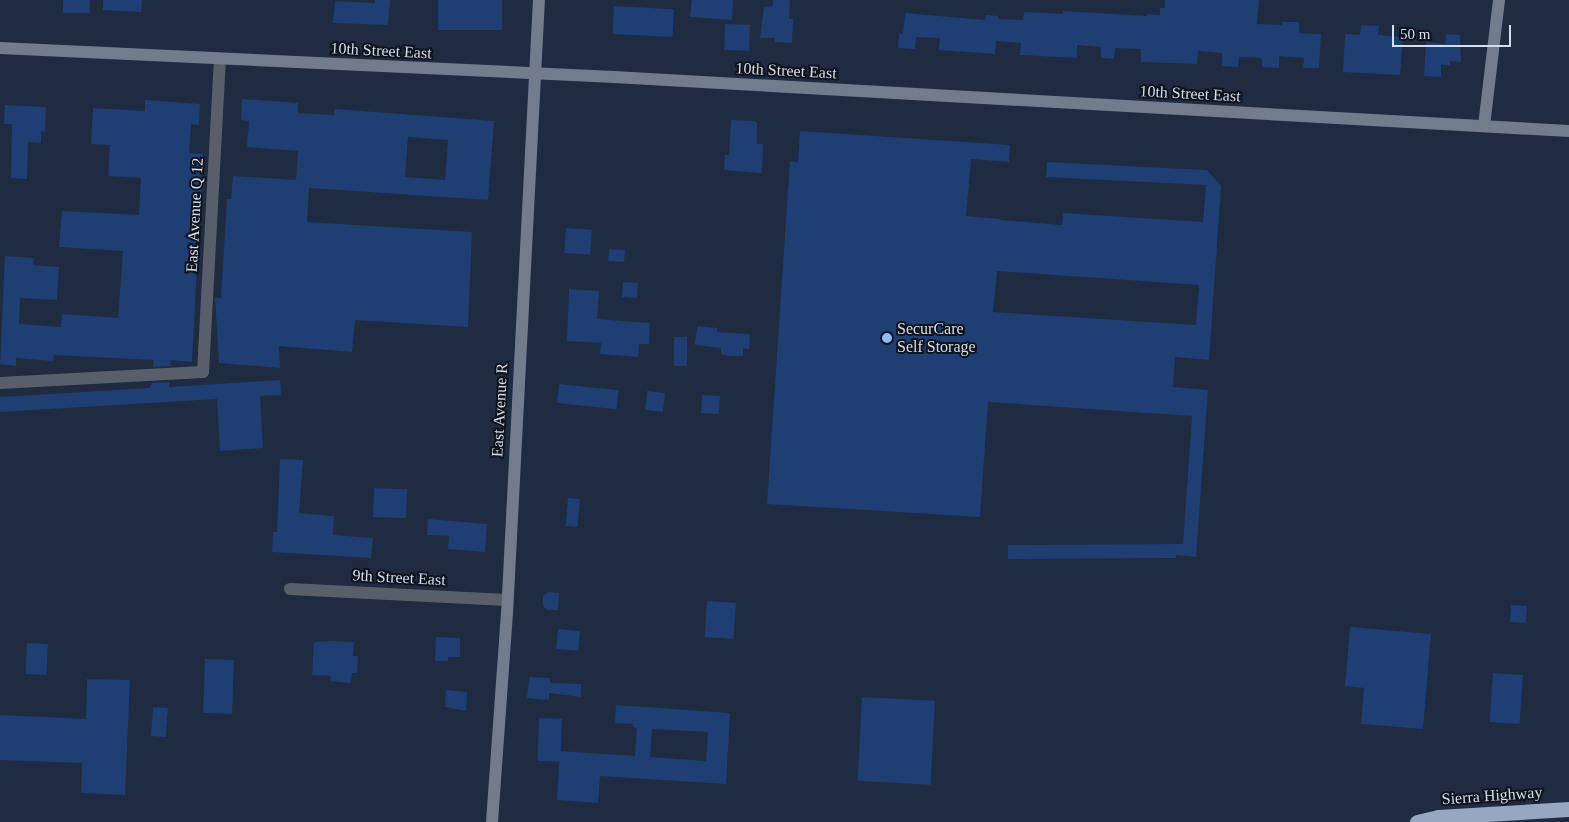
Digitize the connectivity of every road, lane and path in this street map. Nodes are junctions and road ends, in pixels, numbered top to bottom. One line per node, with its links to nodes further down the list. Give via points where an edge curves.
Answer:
1 (539, 0): 5 (main road, East Avenue R)
2 (1499, 0): 6 (main road)
3 (0, 48): 4 (main road, 10th Street East)
4 (220, 59): 5 (main road, 10th Street East); 8 (street, East Avenue Q 12, via 203,372)
5 (534, 75): 6 (main road, 10th Street East); 10 (main road, East Avenue R)
6 (1484, 126): 7 (main road, 10th Street East)
7 (1569, 131)
8 (0, 383)
9 (290, 589): 10 (street, 9th Street East)
10 (507, 600): 12 (main road, East Avenue R)
11 (1569, 809): 13 (highway, Sierra Highway, via 1438,817)
12 (492, 822)
13 (1417, 822)

